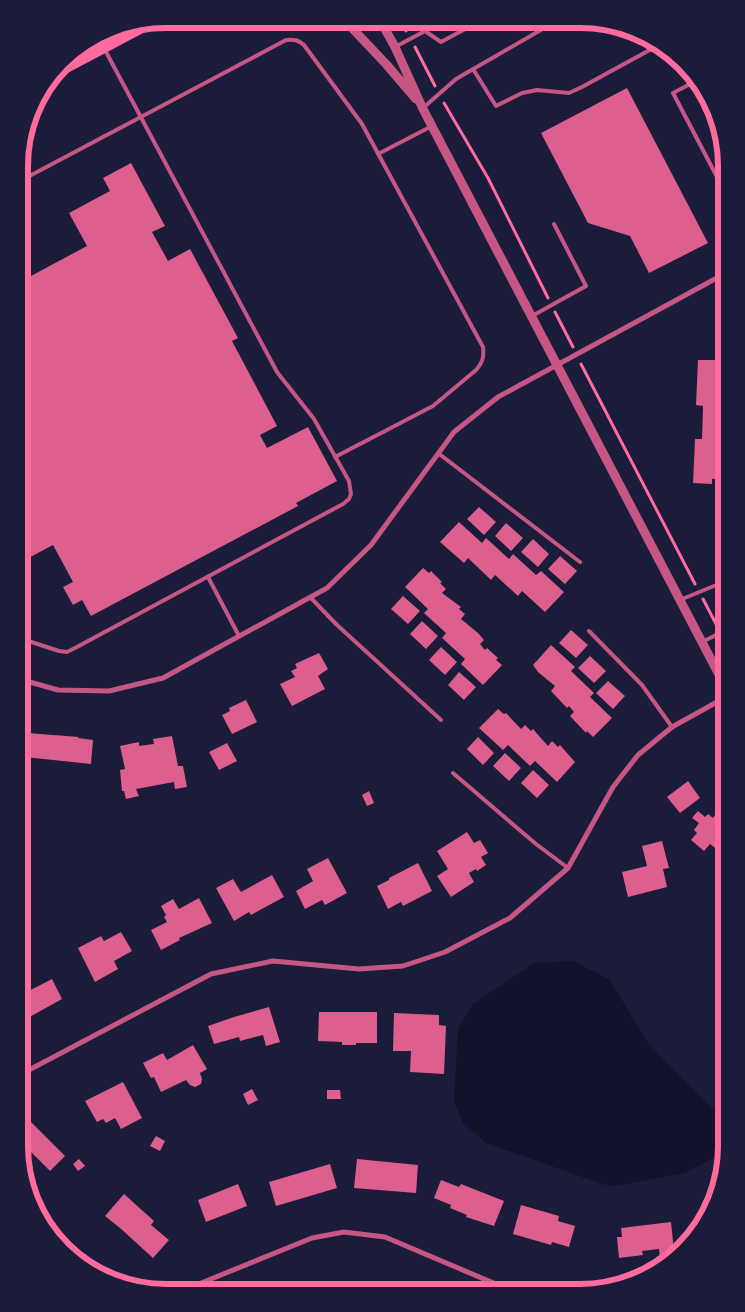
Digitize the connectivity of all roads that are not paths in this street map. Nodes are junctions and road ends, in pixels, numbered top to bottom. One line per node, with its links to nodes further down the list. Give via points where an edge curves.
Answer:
1 (352, 27): 14 (street)
2 (384, 27): 8 (street)
3 (423, 27): 7 (lane)
4 (469, 27): 7 (lane, via 441,42)
5 (544, 27): 12 (lane)
6 (136, 31): 9 (main road)
7 (425, 31): 8 (lane)
8 (395, 47): 14 (street)
9 (104, 48): 11 (main road); 15 (lane)
10 (652, 49): 12 (lane, via 569,93 537,90 522,93 496,106)
11 (71, 66)
12 (472, 69): 14 (lane)
13 (690, 84): 19 (lane, via 674,94)
14 (423, 108): 16 (street)
15 (142, 118): 17 (lane, via 292,39 304,45 362,124); 18 (lane); 25 (lane, via 278,372 314,419)
16 (432, 126): 17 (lane); 22 (street)
17 (378, 154): 25 (lane, via 483,347 484,356 476,370 433,406)
18 (28, 177)
19 (718, 179)
20 (554, 224): 22 (lane, via 586,286)
21 (718, 278): 23 (street)
22 (532, 316): 23 (street)
23 (557, 364): 24 (street, via 498,398 454,432); 30 (street)
24 (438, 453): 26 (lane); 29 (street, via 370,545 327,588)
25 (335, 457): 27 (lane, via 349,481 349,499)
26 (580, 562)
27 (208, 577): 33 (lane); 34 (lane, via 67,652)
28 (718, 585): 30 (lane)
29 (310, 597): 33 (street); 39 (lane)
30 (680, 600): 35 (street)
31 (589, 631): 40 (lane, via 642,685)
32 (718, 634): 35 (lane)
33 (239, 636): 37 (street, via 163,678 109,691 58,690)
34 (28, 641)
35 (702, 642): 36 (street)
36 (717, 672)
37 (28, 682)
38 (717, 702): 40 (street)
39 (441, 720)
40 (672, 727): 42 (street, via 638,755 613,787)
41 (453, 773): 42 (lane)
42 (568, 868): 43 (street, via 510,918 445,952 403,966 359,970 274,961 211,974)
43 (28, 1071)
44 (199, 1284): 45 (street, via 312,1238 344,1232 385,1237)
45 (496, 1284)

